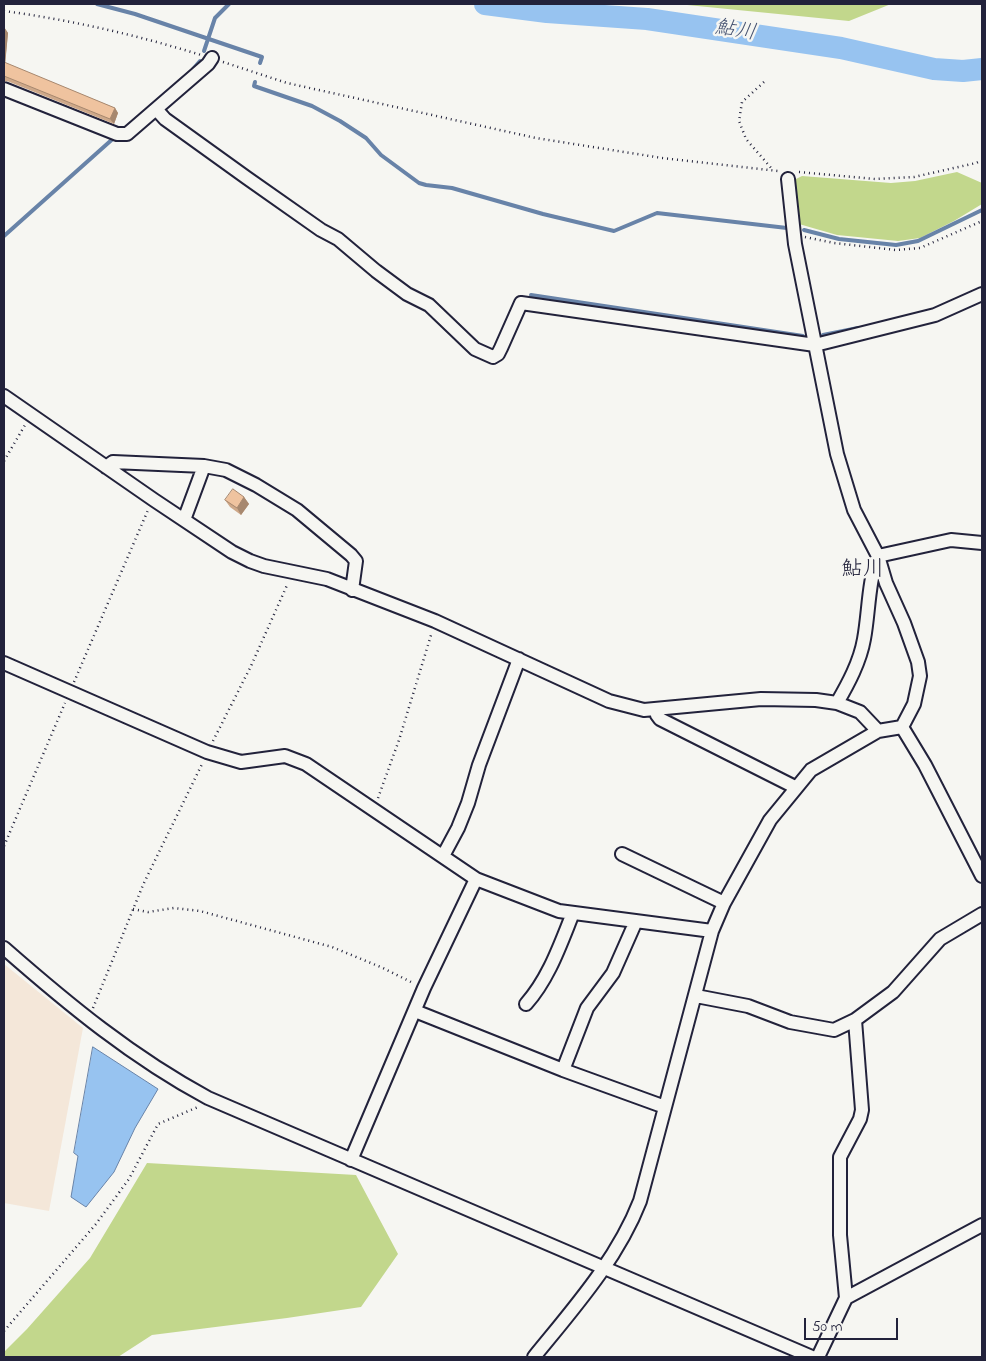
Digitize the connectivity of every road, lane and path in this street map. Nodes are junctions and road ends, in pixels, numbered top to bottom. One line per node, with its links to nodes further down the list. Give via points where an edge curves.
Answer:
1 (4, 11): 2 (path, via 97,26)
2 (212, 58): 5 (street); 7 (path, via 287,83 536,138 662,158)
3 (764, 82): 7 (path, via 742,102 739,122 746,139)
4 (4, 89): 5 (street, via 124,135)
5 (156, 109): 12 (street, via 247,178 338,239 408,294 429,305 465,342 485,355 493,357 498,354 521,303)
6 (982, 160): 8 (path, via 914,177 875,179)
7 (773, 170): 8 (path)
8 (789, 174): 10 (street)
9 (982, 221): 10 (path, via 920,248 896,250)
10 (794, 235): 12 (street)
11 (982, 294): 12 (street, via 935,315)
12 (815, 345): 21 (street, via 837,454 854,510)
13 (4, 396): 14 (street)
14 (30, 415): 15 (path); 17 (street)
15 (4, 461)
16 (204, 466): 17 (street, via 114,462); 19 (street); 23 (street, via 226,470 297,510 356,560)
17 (106, 467): 18 (street)
18 (154, 500): 19 (street); 27 (path)
19 (184, 520): 22 (street, via 250,561)
20 (982, 543): 21 (street, via 951,540)
21 (878, 556): 28 (street, via 873,568 864,641); 30 (street, via 915,654 920,676 914,704)
22 (290, 572): 23 (street, via 327,579); 32 (path, via 289,581 251,666)
23 (352, 590): 24 (street)
24 (435, 621): 25 (street); 34 (path)
25 (519, 659): 29 (street, via 609,701); 37 (street, via 468,803)
26 (4, 663): 27 (street)
27 (70, 692): 32 (street); 35 (path)
28 (837, 703): 29 (street, via 761,699); 31 (street, via 860,712)
29 (656, 710): 33 (street, via 660,719)
30 (902, 727): 31 (street); 38 (street, via 926,765)
31 (878, 730): 33 (street, via 811,770)
32 (207, 752): 34 (street, via 241,762 285,756 306,764); 41 (path)
33 (796, 787): 40 (street, via 770,820)
34 (374, 810): 37 (street)
35 (4, 846)
36 (622, 854): 40 (street)
37 (443, 856): 39 (street)
38 (982, 876)
39 (476, 878): 42 (street, via 559,911); 47 (street)
40 (724, 903): 45 (street)
41 (133, 909): 47 (path, via 148,912 174,908 238,921 332,947); 51 (path, via 93,1008)
42 (573, 913): 44 (street); 49 (street, via 557,954)
43 (982, 914): 52 (street, via 940,938 893,992)
44 (636, 921): 45 (street); 53 (street, via 613,973 587,1008)
45 (712, 931): 48 (street)
46 (4, 948): 51 (street)
47 (424, 988): 50 (street)
48 (696, 996): 52 (street, via 748,1006 790,1022 834,1030); 55 (street)
49 (526, 1004)
50 (415, 1011): 53 (street); 56 (street)
51 (85, 1017): 54 (street, via 154,1068)
52 (855, 1020): 59 (street, via 862,1110 840,1157 840,1235)
53 (563, 1070): 55 (street)
54 (208, 1098): 56 (street); 60 (path, via 200,1106 158,1124 130,1179 96,1224)
55 (665, 1107): 58 (street, via 632,1223)
56 (351, 1160): 58 (street)
57 (982, 1225): 59 (street)
58 (604, 1267): 61 (street); 62 (street)
59 (846, 1298): 63 (street)
60 (4, 1331)
61 (534, 1357)
62 (812, 1357)
63 (818, 1357)

